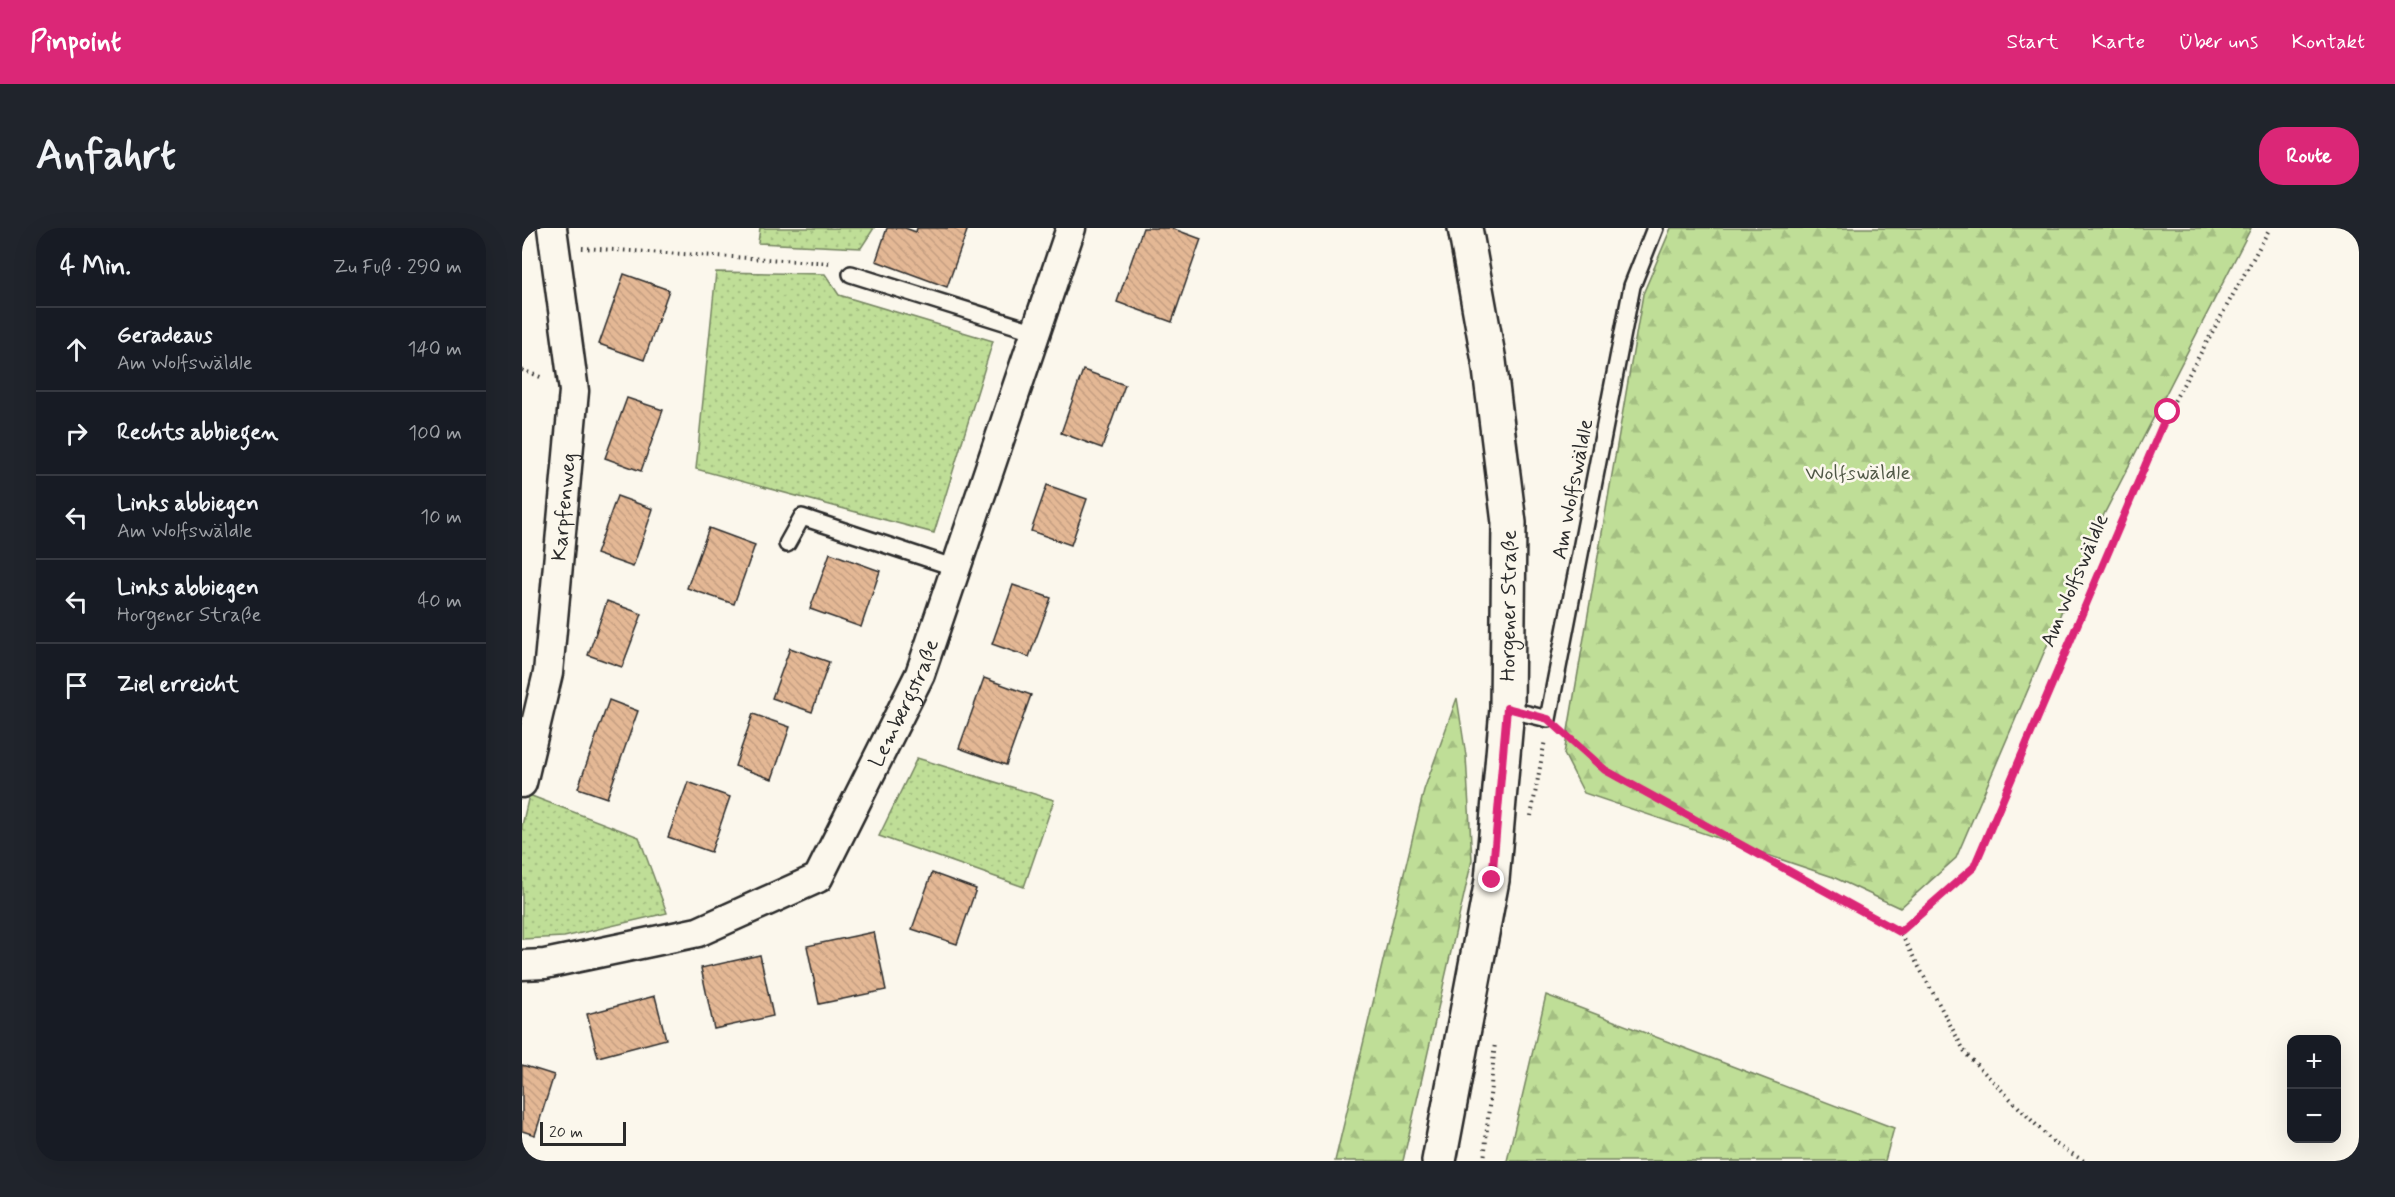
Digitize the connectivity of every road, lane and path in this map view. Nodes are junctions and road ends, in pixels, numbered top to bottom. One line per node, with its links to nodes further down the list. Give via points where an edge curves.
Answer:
1 (1071, 228): 7 (street, Lembergstraße)
2 (1465, 228): 10 (street, Horgener Straße, via 1489,361 1509,523)
3 (1655, 228): 11 (lane, Am Wolfswäldle, via 1632,286)
4 (2270, 228): 13 (path, Am Wolfswäldle, via 2168,412 1974,867)
5 (553, 237): 6 (path, via 836,263); 12 (street, Karpfenweg, via 574,391 548,674)
6 (851, 274): 7 (lane)
7 (1036, 332): 9 (street, Lembergstraße)
8 (786, 544): 9 (lane, via 802,517)
9 (956, 567): 14 (street, Lembergstraße, via 914,688 818,878 698,932 545,964)
10 (1507, 708): 11 (lane); 15 (street, Horgener Straße, via 1492,880)
11 (1548, 719): 13 (path, via 1605,770)
12 (522, 783)
13 (1900, 932): 16 (path, via 1966,1054 2054,1143)
14 (522, 965)
15 (1438, 1161)
16 (2084, 1161)

